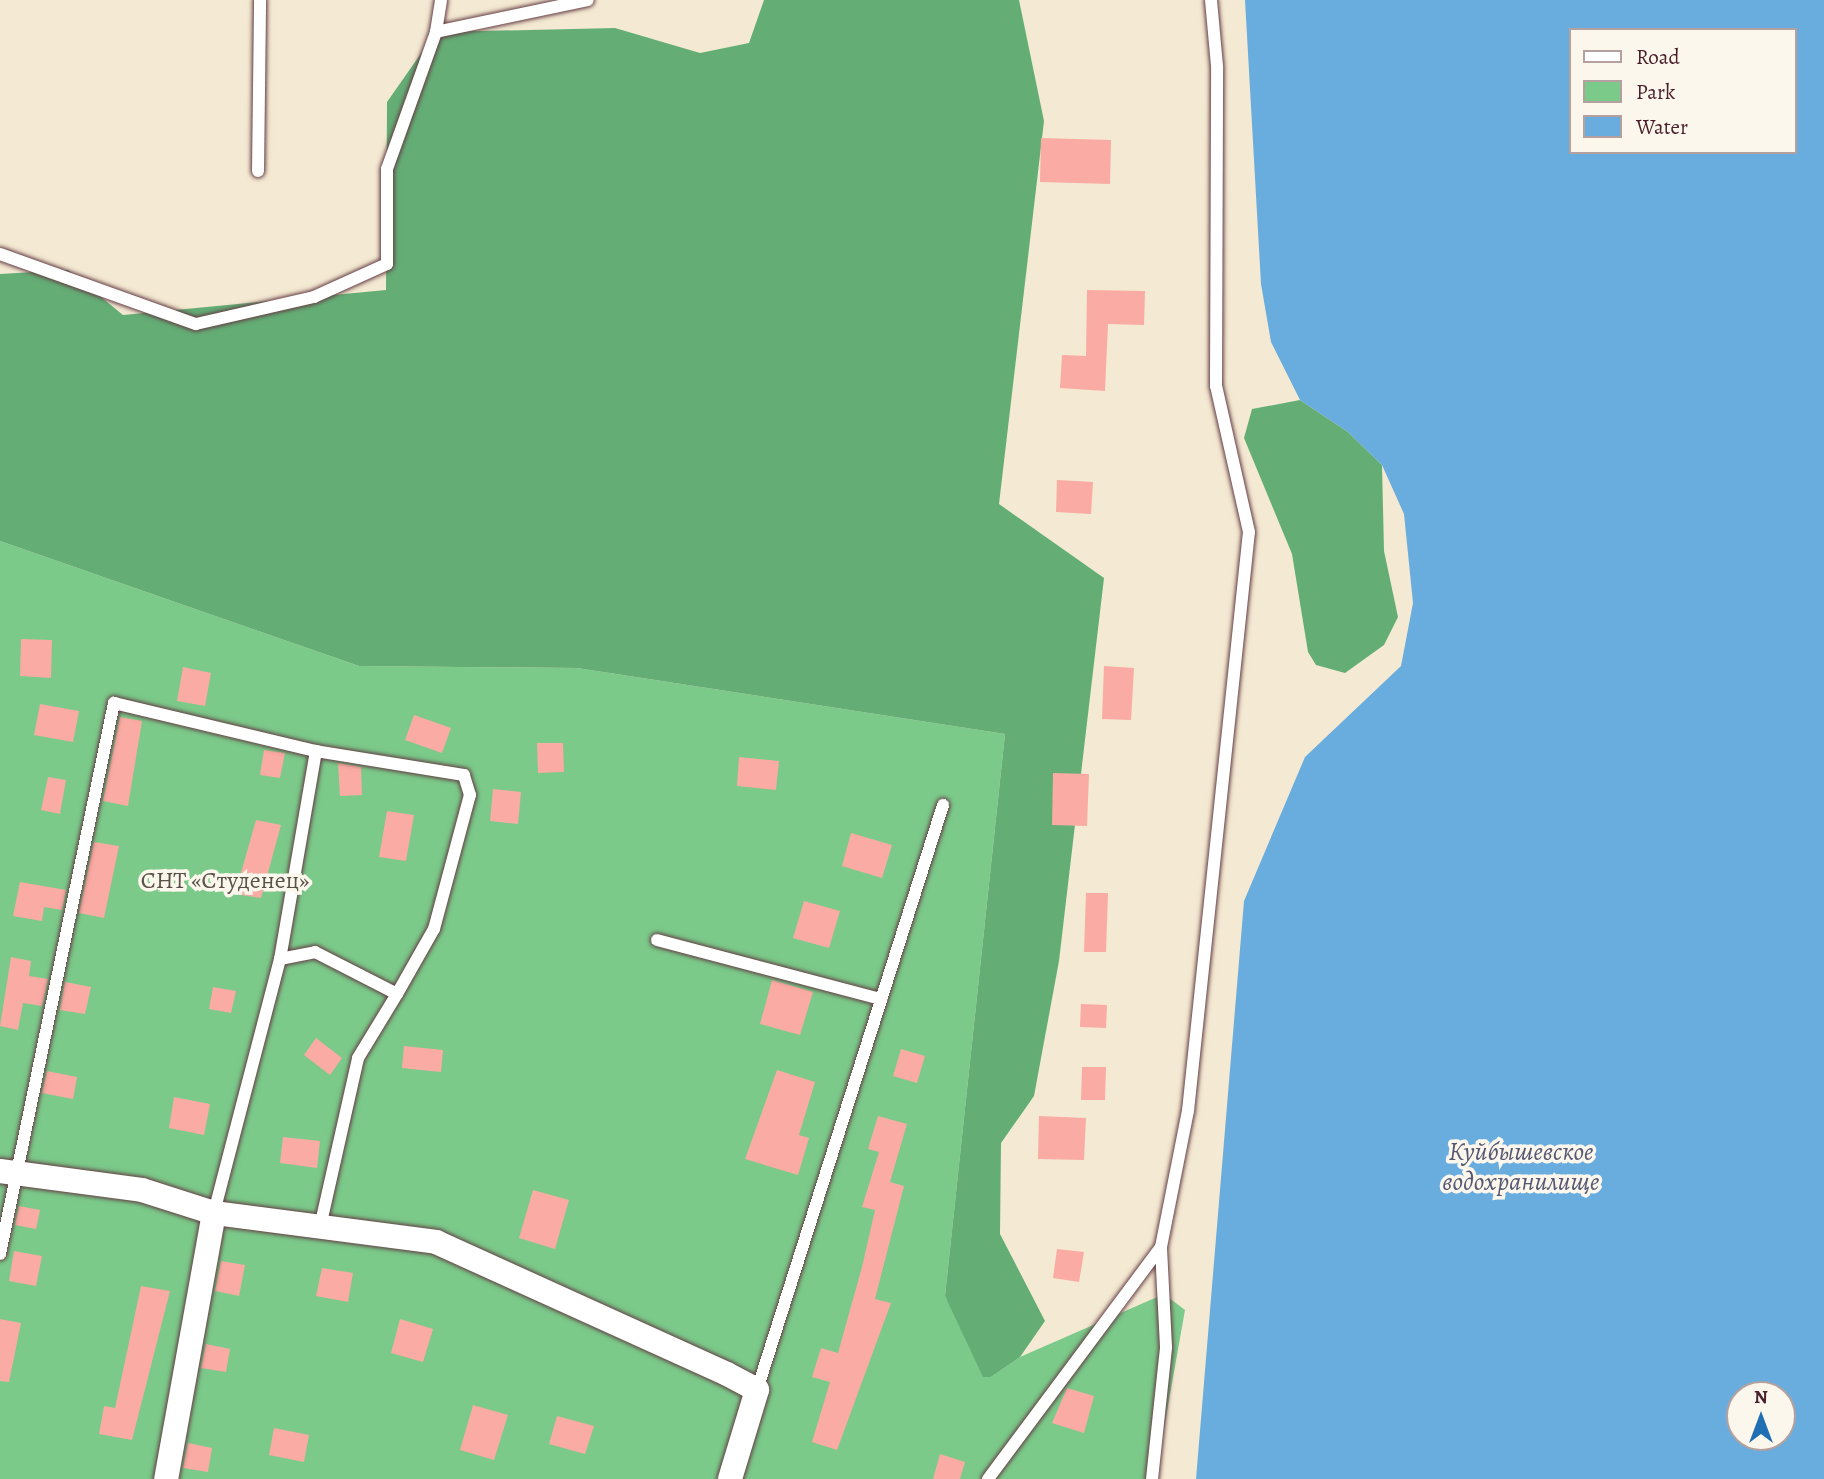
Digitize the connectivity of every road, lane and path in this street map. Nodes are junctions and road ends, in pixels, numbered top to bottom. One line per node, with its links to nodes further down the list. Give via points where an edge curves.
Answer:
1 (260, 0): 6 (lane)
2 (441, 0): 5 (lane)
3 (588, 0): 5 (lane)
4 (1211, 0): 17 (lane, via 1217,66 1216,386 1249,532 1188,1111)
5 (436, 32): 7 (lane, via 387,169 387,264 314,297 196,324)
6 (258, 171)
7 (0, 254)
8 (316, 751): 11 (lane); 12 (lane, via 464,775 470,795 434,929); 14 (lane, via 114,703)
9 (943, 806): 13 (lane)
10 (657, 940): 13 (lane)
11 (281, 958): 12 (lane, via 315,952); 15 (lane)
12 (397, 994): 16 (lane, via 358,1058)
13 (881, 999): 19 (lane)
14 (7, 1172): 15 (street, via 142,1190); 18 (lane)
15 (214, 1213): 16 (street); 20 (street)
16 (320, 1227): 19 (street, via 436,1242)
17 (1161, 1247): 22 (lane); 23 (lane, via 1166,1347)
18 (0, 1254)
19 (757, 1390): 21 (street)
20 (166, 1479)
21 (730, 1479)
22 (988, 1479)
23 (1152, 1479)

